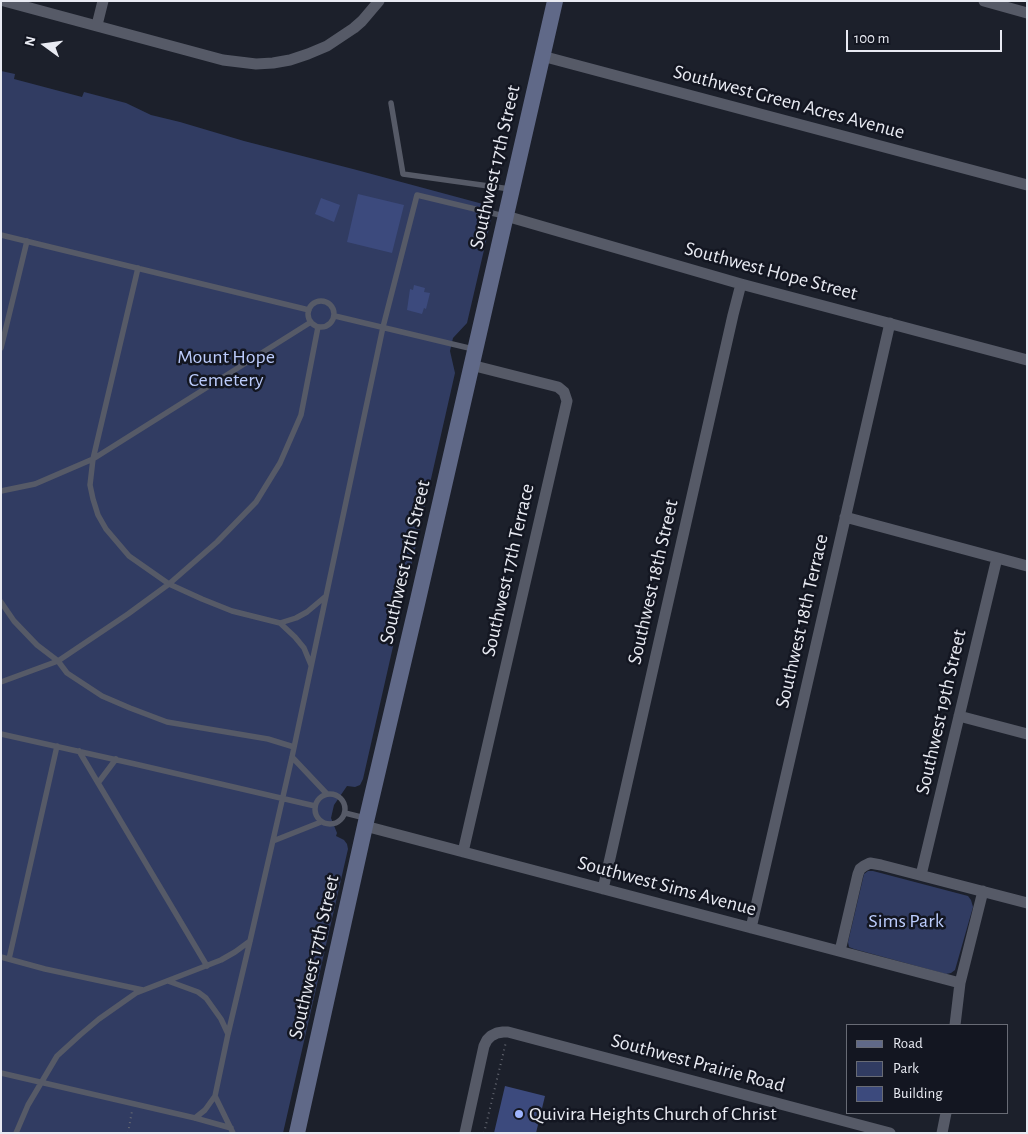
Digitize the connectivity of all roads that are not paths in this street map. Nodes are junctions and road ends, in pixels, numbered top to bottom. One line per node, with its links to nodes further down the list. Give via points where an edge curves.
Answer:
1 (4, 1): 7 (street)
2 (103, 1): 7 (street)
3 (379, 1): 7 (street, via 354,28 327,46 273,63 223,60)
4 (555, 1): 8 (main road, Southwest 17th Street)
5 (984, 1): 6 (street)
6 (1027, 13)
7 (97, 25)
8 (542, 56): 10 (street, Southwest Green Acres Avenue); 11 (main road, Southwest 17th Street)
9 (391, 103): 11 (lane, via 403,174)
10 (1027, 186)
11 (512, 189): 12 (main road, Southwest 17th Street)
12 (506, 216): 16 (street, Southwest Hope Street); 22 (lane, via 417,195); 24 (main road, Southwest 17th Street)
13 (1, 235): 14 (lane)
14 (27, 242): 15 (lane); 23 (lane)
15 (138, 268): 17 (lane); 26 (lane)
16 (741, 284): 20 (street, Southwest Hope Street); 56 (street, Southwest 18th Street)
17 (309, 310): 18 (lane, via 314,303 326,301 333,307); 19 (lane)
18 (335, 316): 21 (lane, via 327,326); 22 (lane)
19 (311, 322): 21 (lane); 26 (lane)
20 (890, 323): 25 (street, Southwest Hope Street); 28 (street, Southwest 18th Terrace)
21 (318, 327): 31 (lane, via 301,415 280,463 256,502 218,542)
22 (383, 327): 24 (lane); 32 (lane)
23 (1, 348)
24 (473, 357): 52 (main road, Southwest 17th Street); 54 (street, Southwest 17th Terrace, via 558,387 564,392 566,401)
25 (1027, 360)
26 (93, 459): 27 (lane, via 35,484); 31 (lane, via 90,485 98,516 129,556)
27 (1, 491)
28 (845, 517): 29 (street); 59 (street, Southwest 18th Terrace)
29 (996, 558): 30 (street); 38 (street, Southwest 19th Street)
30 (1027, 566)
31 (169, 584): 34 (lane, via 232,611); 35 (lane)
32 (326, 596): 34 (lane, via 307,612); 36 (lane)
33 (1, 602): 35 (lane, via 37,645)
34 (280, 623): 36 (lane, via 304,648)
35 (58, 661): 37 (lane); 42 (lane, via 67,673 102,696 166,722 268,739)
36 (311, 665): 42 (lane)
37 (1, 682)
38 (959, 716): 40 (street); 55 (street, Southwest 19th Street)
39 (1, 734): 41 (lane)
40 (1027, 734)
41 (57, 746): 43 (lane); 63 (lane)
42 (294, 748): 44 (lane)
43 (79, 751): 45 (lane); 46 (lane)
44 (292, 757): 47 (lane); 48 (lane)
45 (116, 759): 46 (lane); 48 (lane)
46 (98, 783): 64 (lane)
47 (327, 794): 49 (lane, via 318,799); 50 (lane, via 341,798)
48 (282, 799): 49 (lane); 53 (lane)
49 (315, 806): 51 (lane)
50 (345, 813): 51 (lane, via 335,824); 52 (lane)
51 (321, 822): 53 (lane)
52 (366, 822): 54 (street, Southwest Sims Avenue); 77 (main road, Southwest 17th Street)
53 (273, 841): 60 (lane)
54 (462, 852): 56 (street, Southwest Sims Avenue)
55 (921, 875): 57 (street); 61 (street, via 870,863 860,869)
56 (602, 889): 59 (street, Southwest Sims Avenue)
57 (983, 891): 58 (street); 66 (street)
58 (1027, 903)
59 (750, 928): 61 (street, Southwest Sims Avenue)
60 (250, 940): 64 (lane, via 222,960); 69 (lane)
61 (840, 951): 66 (street, Southwest Sims Avenue)
62 (1, 957): 63 (lane)
63 (9, 959): 67 (lane)
64 (207, 966): 65 (lane)
65 (168, 980): 67 (lane); 69 (lane, via 206,998 222,1019)
66 (960, 983): 68 (street)
67 (144, 990): 71 (lane, via 80,1035 58,1056)
68 (955, 1024)
69 (228, 1034): 72 (lane)
70 (1, 1073): 71 (lane)
71 (42, 1082): 74 (lane); 76 (lane)
72 (215, 1096): 74 (lane); 75 (lane)
73 (946, 1114): 80 (street)
74 (196, 1118): 75 (lane)
75 (232, 1130)
76 (16, 1133)
77 (297, 1133)
78 (465, 1133): 79 (street, Southwest Prairie Road, via 484,1046 487,1040 508,1032)
79 (890, 1133)
80 (942, 1133)

